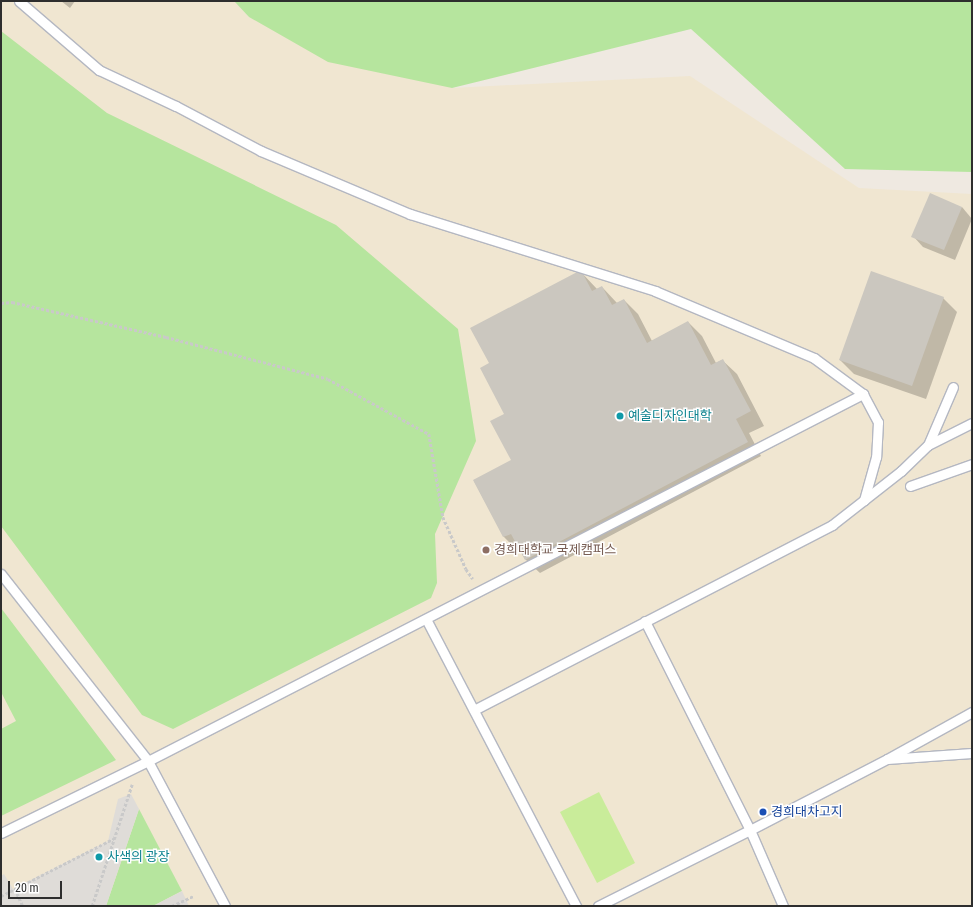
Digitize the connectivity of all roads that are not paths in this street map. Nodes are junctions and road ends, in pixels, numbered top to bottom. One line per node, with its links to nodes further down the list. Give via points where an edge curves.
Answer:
1 (19, 1): 3 (lane, via 98,70 176,106 261,151 410,214 656,291 814,358)
2 (953, 387): 5 (lane)
3 (863, 394): 8 (lane, via 878,422 876,457); 10 (lane)
4 (972, 423): 5 (lane)
5 (928, 445): 8 (lane, via 902,471)
6 (972, 464): 7 (lane)
7 (910, 486)
8 (864, 500): 11 (lane, via 832,525)
9 (1, 574): 16 (lane)
10 (426, 619): 12 (lane); 16 (lane)
11 (645, 621): 12 (lane); 17 (lane)
12 (474, 710): 20 (lane)
13 (972, 712): 15 (lane)
14 (972, 753): 15 (lane)
15 (887, 759): 17 (lane)
16 (148, 761): 18 (lane); 19 (lane)
17 (750, 830): 21 (lane); 22 (lane)
18 (1, 833)
19 (225, 906)
20 (576, 906)
21 (598, 906)
22 (783, 906)

